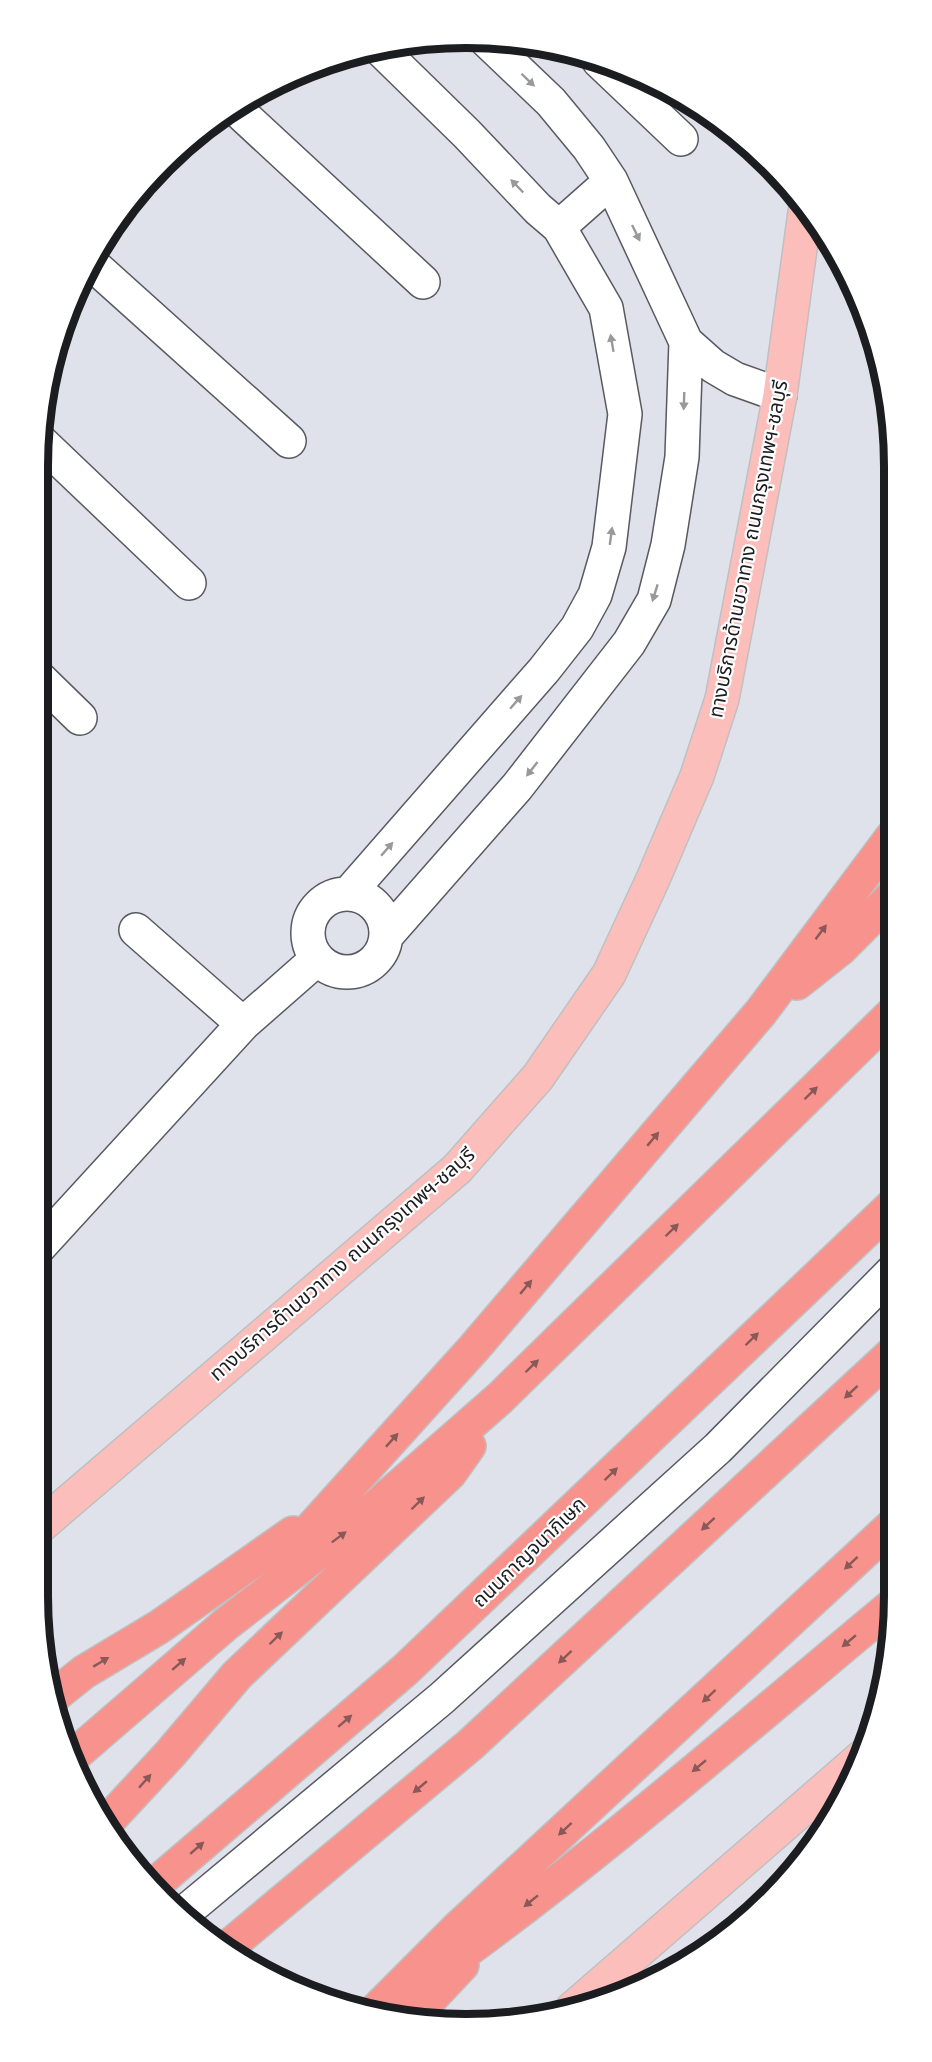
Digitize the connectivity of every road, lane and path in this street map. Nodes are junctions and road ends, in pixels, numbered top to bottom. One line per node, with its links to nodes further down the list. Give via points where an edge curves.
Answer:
1 (496, 49): 6 (street, one-way to 6, via 551,102)
2 (387, 56): 8 (street, one-way to 2)
3 (614, 75): 5 (street)
4 (241, 114): 10 (street)
5 (681, 139)
6 (610, 181): 8 (street); 11 (street, one-way to 11)
7 (804, 220): 12 (main road, ทางบริการด้านขวาทาง ถนนกรุงเทพฯ-ชลบุรี)
8 (560, 227): 19 (street, one-way to 8, via 544,670 577,628 595,595 609,547 625,414 606,308)
9 (98, 269): 13 (street)
10 (423, 282)
11 (686, 342): 12 (street, via 735,379); 22 (street, one-way to 22, via 682,457 668,545 654,600 629,644 531,770)
12 (780, 395): 33 (main road, ทางบริการด้านขวาทาง ถนนกรุงเทพฯ-ชลบุรี, via 722,699 697,776 609,974 538,1077 457,1169)
13 (289, 441)
14 (49, 449): 15 (street)
15 (189, 583)
16 (48, 687): 17 (street)
17 (80, 718)
18 (884, 848): 24 (highway, one-way to 18)
19 (349, 893): 22 (street, via 364,897 376,907); 23 (street, via 333,895 310,916 309,946)
20 (884, 905): 24 (highway, via 840,949)
21 (136, 930): 26 (street)
22 (387, 935): 23 (street, via 378,957 360,971 329,969)
23 (317, 959): 26 (street)
24 (761, 1012): 32 (highway, one-way to 24, via 474,1348)
25 (884, 1022): 31 (highway, one-way to 25)
26 (243, 1024): 28 (street)
27 (884, 1214): 41 (highway, ถนนกาญจนาภิเษก, one-way to 27, via 405,1670)
28 (48, 1237)
29 (884, 1280): 42 (street, via 709,1456 442,1698)
30 (884, 1361): 44 (highway, one-way to 44, via 470,1745)
31 (500, 1398): 36 (highway, one-way to 31, via 363,1518); 40 (highway, one-way to 31, via 237,1675 450,1473)
32 (330, 1508): 36 (highway); 37 (highway, one-way to 32)
33 (48, 1519)
34 (884, 1533): 46 (highway, one-way to 46, via 466,1920)
35 (883, 1613): 43 (highway, one-way to 43)
36 (226, 1623): 38 (highway, one-way to 36)
37 (59, 1692)
38 (78, 1752)
39 (845, 1771): 45 (main road)
40 (111, 1817)
41 (160, 1880)
42 (189, 1909)
43 (492, 1933): 47 (highway); 48 (highway)
44 (233, 1943)
45 (587, 1996)
46 (381, 2005)
47 (388, 2007)
48 (419, 2011)

